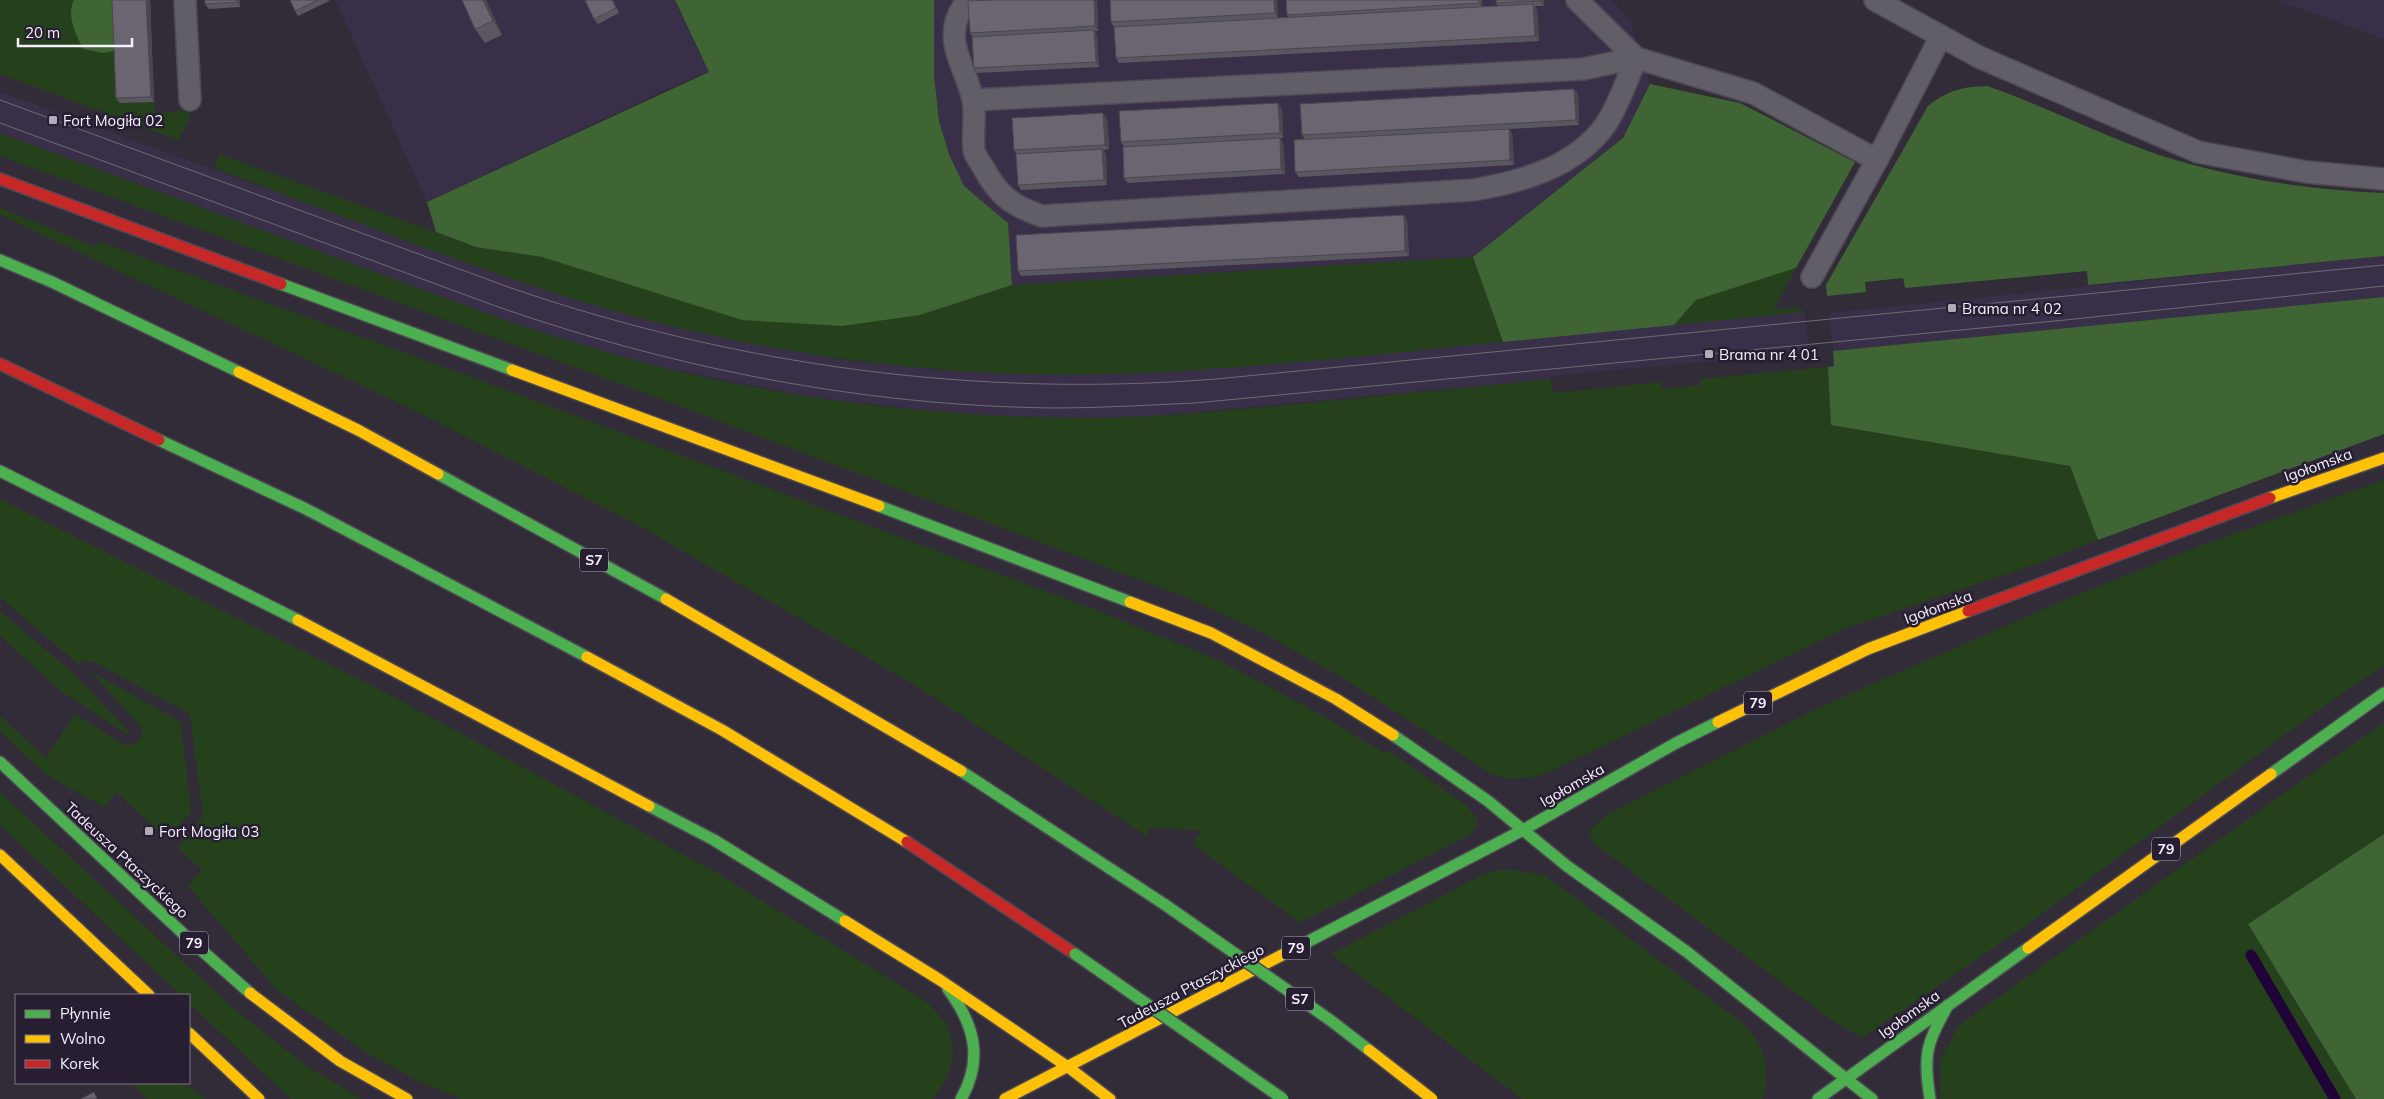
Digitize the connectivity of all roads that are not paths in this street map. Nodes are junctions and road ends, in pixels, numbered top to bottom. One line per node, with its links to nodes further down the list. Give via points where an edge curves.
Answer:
1 (185, 0): 7 (lane)
2 (968, 0): 8 (lane, via 955,22 960,67)
3 (1577, 0): 6 (lane)
4 (1875, 0): 5 (lane)
5 (1941, 36): 9 (lane); 11 (lane, via 1979,57 2198,152 2307,172)
6 (1636, 58): 8 (lane, via 1583,69); 8 (lane, via 1605,125 1570,158 1544,172 1503,185 1472,190 1042,216 1021,209 994,187 974,152); 9 (lane, via 1753,93)
7 (190, 100)
8 (972, 100)
9 (1877, 160): 13 (lane)
10 (0, 179): 19 (main road, via 1211,633 1336,699 1488,801)
11 (2384, 179)
12 (0, 260): 33 (main road, S7, bridge, via 358,430 683,608 964,772 1164,904 1330,1020)
13 (1812, 277)
14 (0, 364): 32 (main road, bridge, via 306,509 714,725 902,838)
15 (2384, 458): 19 (main road, Igołomska / 79, via 1868,649 1676,743)
16 (0, 472): 21 (main road, via 269,605 714,840)
17 (2384, 693): 23 (main road, Igołomska / 79)
18 (0, 762): 28 (main road, Tadeusza Ptaszyckiego / 79, via 253,996 349,1067)
19 (1523, 830): 25 (main road, Tadeusza Ptaszyckiego / 79); 26 (main road, via 1567,866 1687,952)
20 (0, 855): 22 (main road)
21 (940, 980): 25 (main road); 29 (main road, via 963,1011 972,1033 975,1056 972,1076)
22 (148, 994)
23 (1948, 1005): 26 (main road, Igołomska / 79); 36 (main road, via 1931,1036 1925,1066)
24 (190, 1034): 27 (main road)
25 (1068, 1067): 30 (main road, Tadeusza Ptaszyckiego / 79); 31 (main road)
26 (1846, 1078): 34 (main road, Igołomska / 79); 35 (main road)
27 (260, 1099)
28 (407, 1099)
29 (962, 1099)
30 (1005, 1099)
31 (1110, 1099)
32 (1283, 1099)
33 (1432, 1099)
34 (1818, 1099)
35 (1872, 1099)
36 (1930, 1099)

